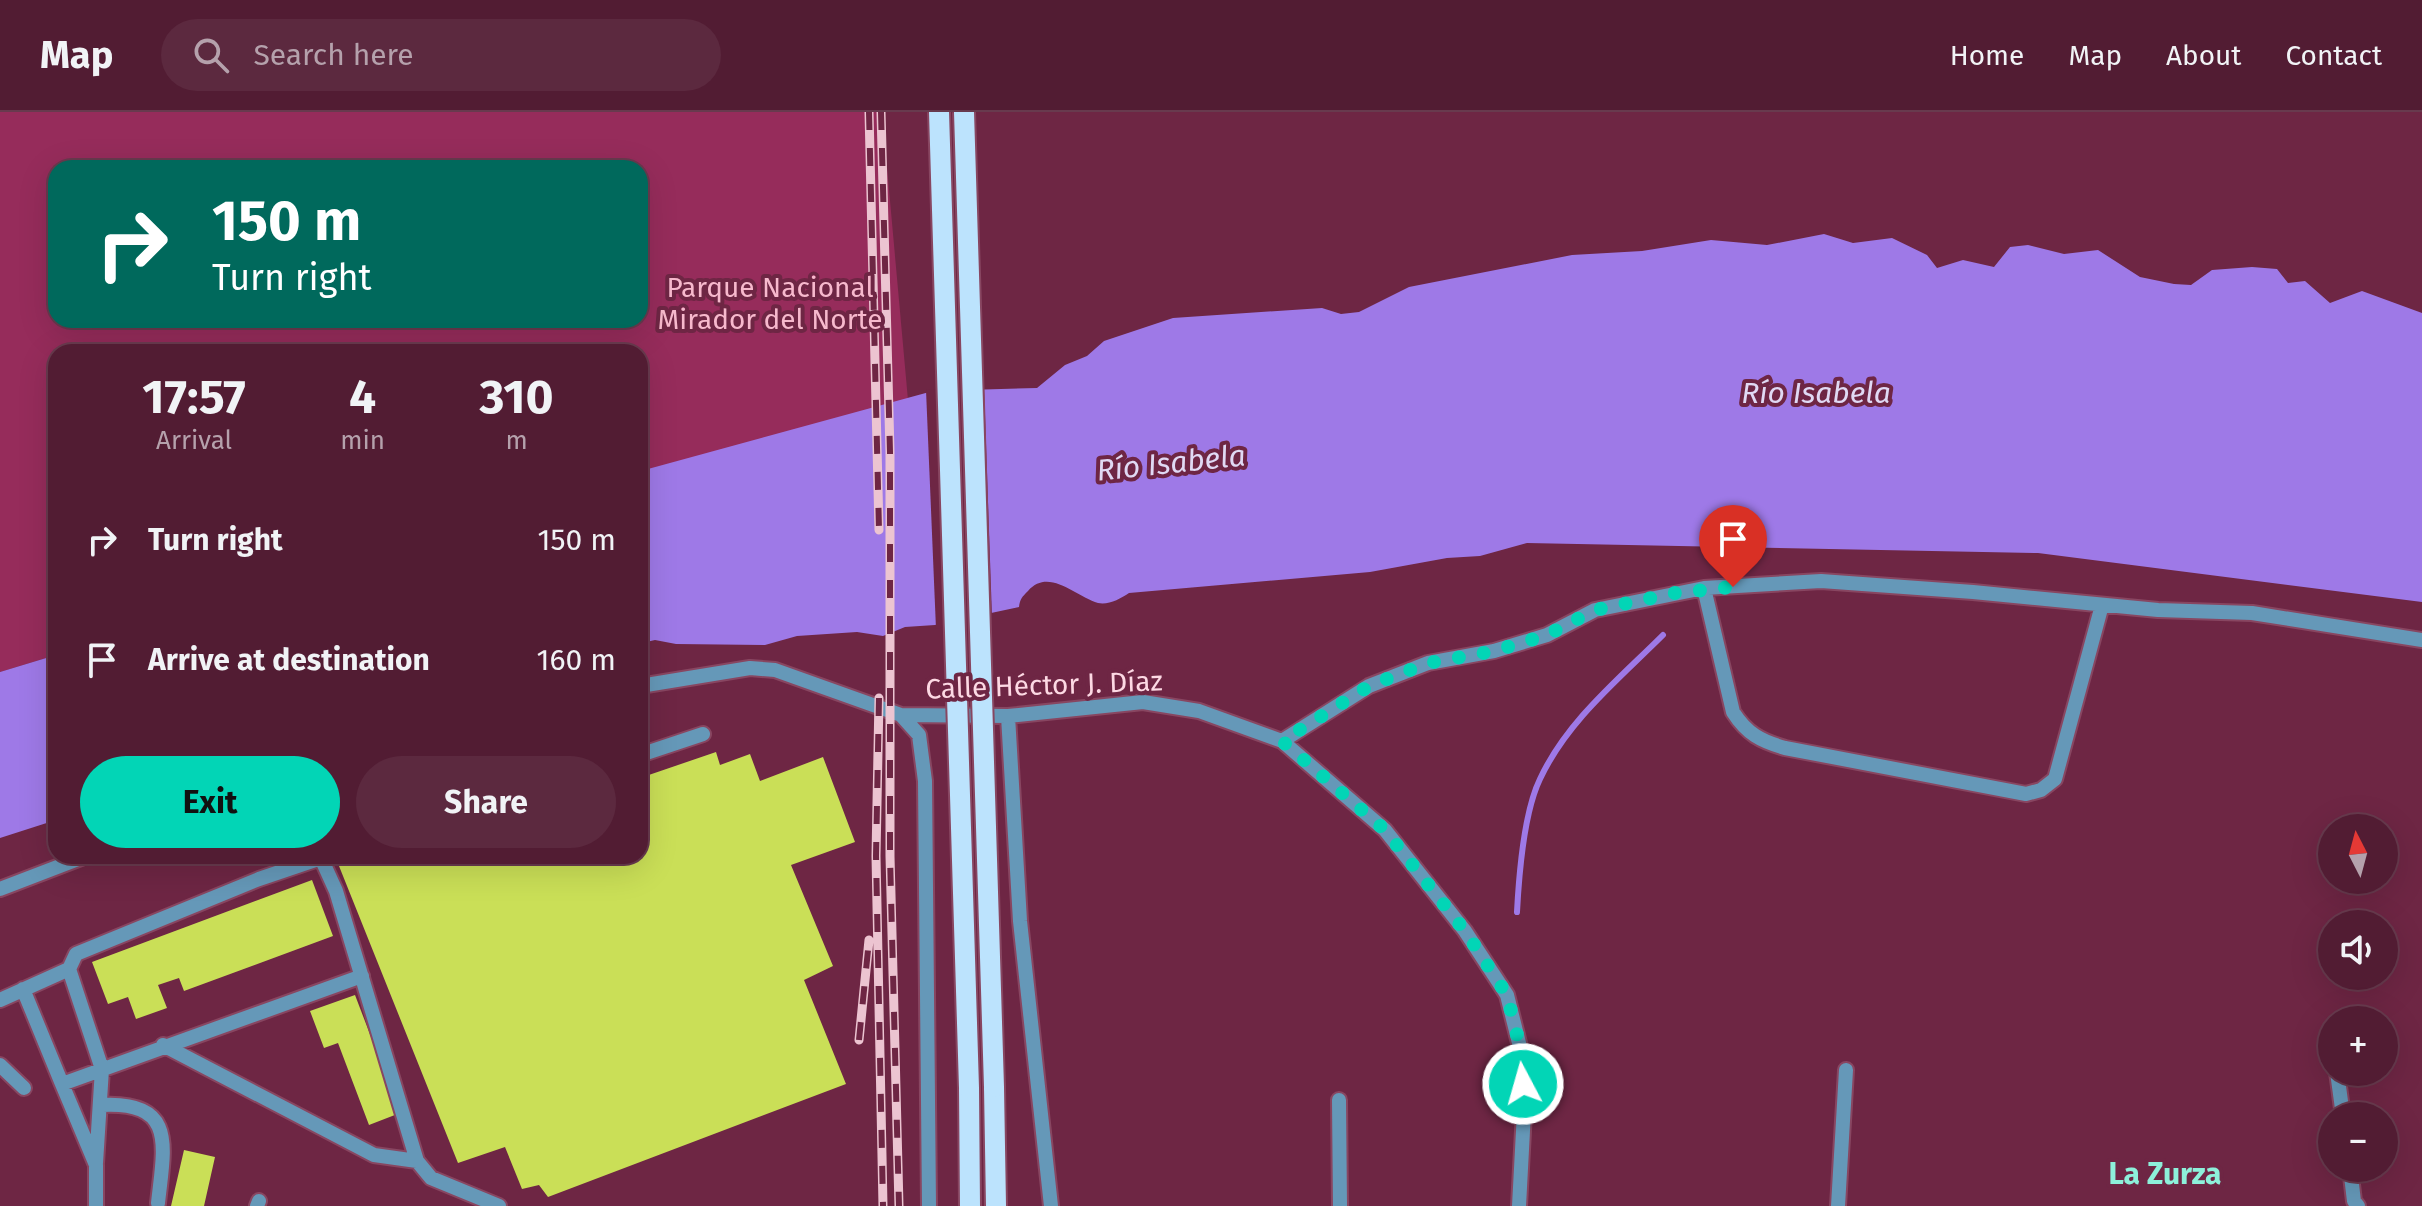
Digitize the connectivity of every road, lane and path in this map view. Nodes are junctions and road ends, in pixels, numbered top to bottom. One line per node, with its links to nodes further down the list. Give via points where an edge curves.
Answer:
1 (939, 112): 35 (main road, bridge)
2 (964, 112): 36 (main road, bridge)
3 (1704, 588): 4 (street, via 1821,581); 4 (street, via 1733,712 1743,729 1759,740 2026,794 2055,779); 10 (street, via 1595,610 1547,635 1428,663 1369,686)
4 (2102, 605): 5 (street, via 2252,613)
5 (2422, 640)
6 (648, 685): 7 (street, Calle Héctor J. Díaz, via 750,668 775,670)
7 (901, 715): 8 (street, Calle Héctor J. Díaz); 34 (street, via 919,735 925,781)
8 (1008, 716): 10 (street, Calle Héctor J. Díaz, via 1143,702 1199,711); 37 (street, via 1020,921)
9 (703, 734): 11 (street)
10 (1282, 741): 39 (street, Calle Héctor J. Díaz, via 1385,830 1465,931 1507,995 1522,1055)
11 (648, 752)
12 (65, 864): 15 (street)
13 (303, 864): 16 (street, via 76,954)
14 (326, 864): 17 (street)
15 (0, 889)
16 (69, 969): 18 (street); 22 (street)
17 (362, 976): 20 (street); 28 (street)
18 (23, 989): 19 (street); 24 (street)
19 (0, 1000)
20 (163, 1045): 22 (street); 28 (street, via 374,1155)
21 (0, 1065): 25 (street)
22 (102, 1069): 24 (street); 27 (street)
23 (1846, 1070): 40 (street)
24 (62, 1084): 29 (street)
25 (24, 1088)
26 (1339, 1100): 38 (street)
27 (102, 1105): 29 (street); 31 (street, via 130,1103 146,1110 159,1125 164,1143)
28 (417, 1161): 33 (street, via 431,1178)
29 (96, 1165): 32 (street)
30 (2352, 1182): 41 (street)
31 (158, 1203)
32 (96, 1206)
33 (499, 1206)
34 (929, 1206)
35 (970, 1206)
36 (996, 1206)
37 (1051, 1206)
38 (1340, 1206)
39 (1519, 1206)
40 (1838, 1206)
41 (2358, 1206)

